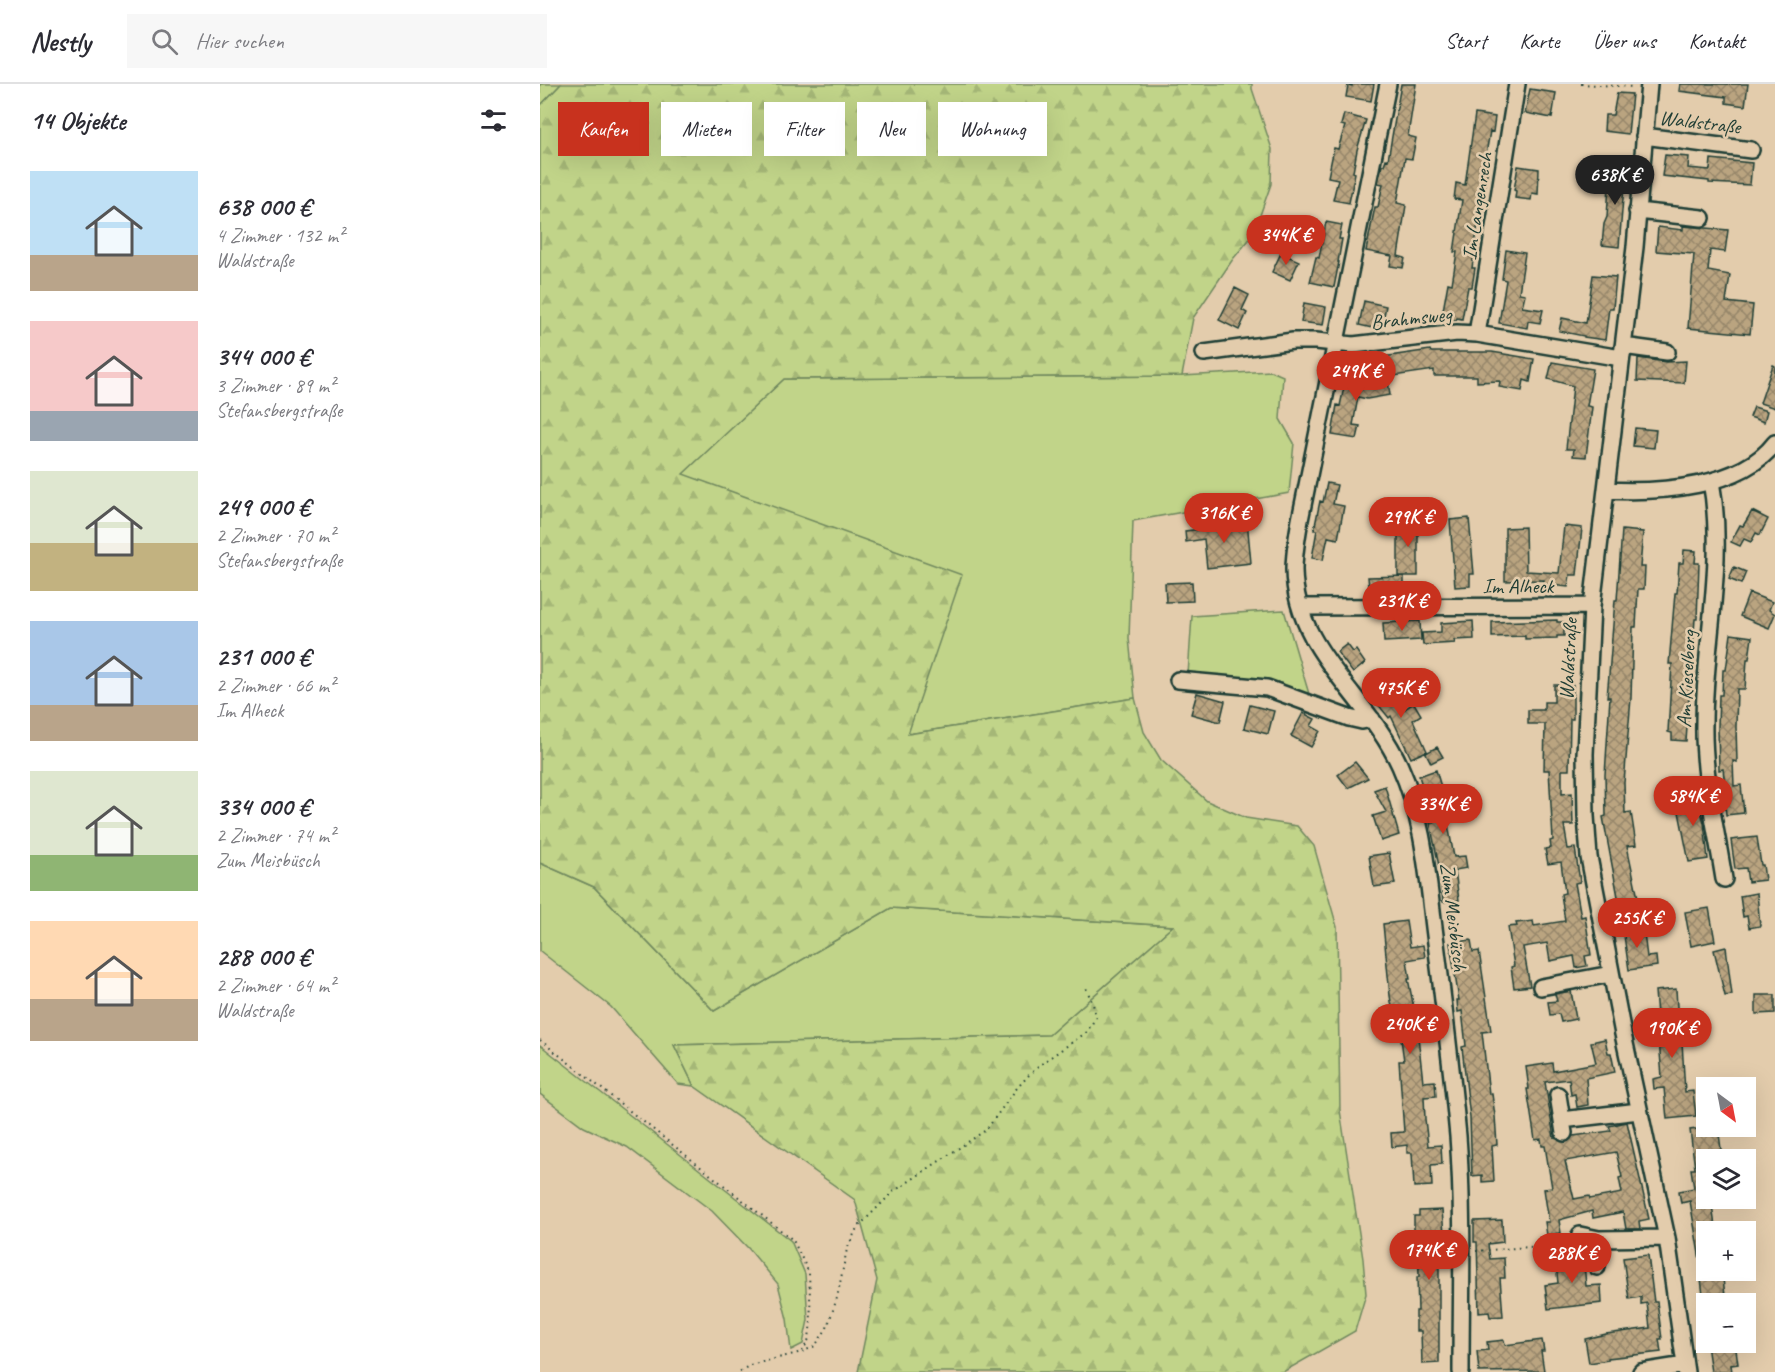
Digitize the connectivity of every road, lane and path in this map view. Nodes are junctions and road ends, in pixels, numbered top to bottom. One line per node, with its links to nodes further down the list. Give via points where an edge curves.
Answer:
1 (1388, 84): 10 (street, Zum Meisbüsch)
2 (1517, 84): 9 (street, Im Langenrech)
3 (1581, 84): 4 (path)
4 (1649, 86): 5 (street, Waldstraße)
5 (1644, 136): 6 (street, Waldstraße); 7 (street, Waldstraße)
6 (1751, 150)
7 (1638, 210): 8 (street); 11 (street, Waldstraße)
8 (1702, 218)
9 (1477, 334): 10 (street, Brahmsweg, via 1457,333 1369,345); 11 (street, Brahmsweg)
10 (1336, 344): 13 (street, Brahmsweg, via 1293,341); 18 (street, Zum Meisbüsch, via 1294,553)
11 (1622, 352): 12 (street); 16 (street, Waldstraße)
12 (1667, 352)
13 (1204, 353)
14 (1775, 443): 15 (street, via 1754,463)
15 (1711, 481): 16 (street, via 1671,488); 21 (street, Am Kieselberg, via 1717,557 1703,726)
16 (1606, 490): 17 (street, Waldstraße)
17 (1592, 606): 18 (street, Im Alheck); 22 (street, Waldstraße, via 1586,816 1589,857)
18 (1300, 608): 20 (street, Zum Meisbüsch, via 1323,655)
19 (1178, 680): 20 (street, via 1267,688 1349,718)
20 (1372, 719): 31 (street, Zum Meisbüsch, via 1400,765 1423,842 1458,1137)
21 (1724, 879)
22 (1611, 974): 23 (street); 27 (street, Waldstraße)
23 (1540, 985)
24 (1086, 988): 33 (path, via 1095,1017 1087,1032 1029,1075 986,1130 893,1191 857,1228 847,1249 827,1328 814,1346)
25 (540, 1040): 33 (path, via 793,1240 809,1273 811,1321 809,1339)
26 (1558, 1095): 27 (street, via 1563,1127)
27 (1639, 1111): 29 (street, Waldstraße)
28 (1580, 1235): 30 (street); 31 (path, via 1574,1244)
29 (1667, 1238): 30 (street); 34 (street, Waldstraße)
30 (1599, 1239): 32 (street)
31 (1461, 1252): 36 (street, Zum Meisbüsch)
32 (1597, 1267)
33 (802, 1352): 35 (path, via 750,1365)
34 (1685, 1369): 37 (street)
35 (739, 1372)
36 (1461, 1372)
37 (1641, 1372)

